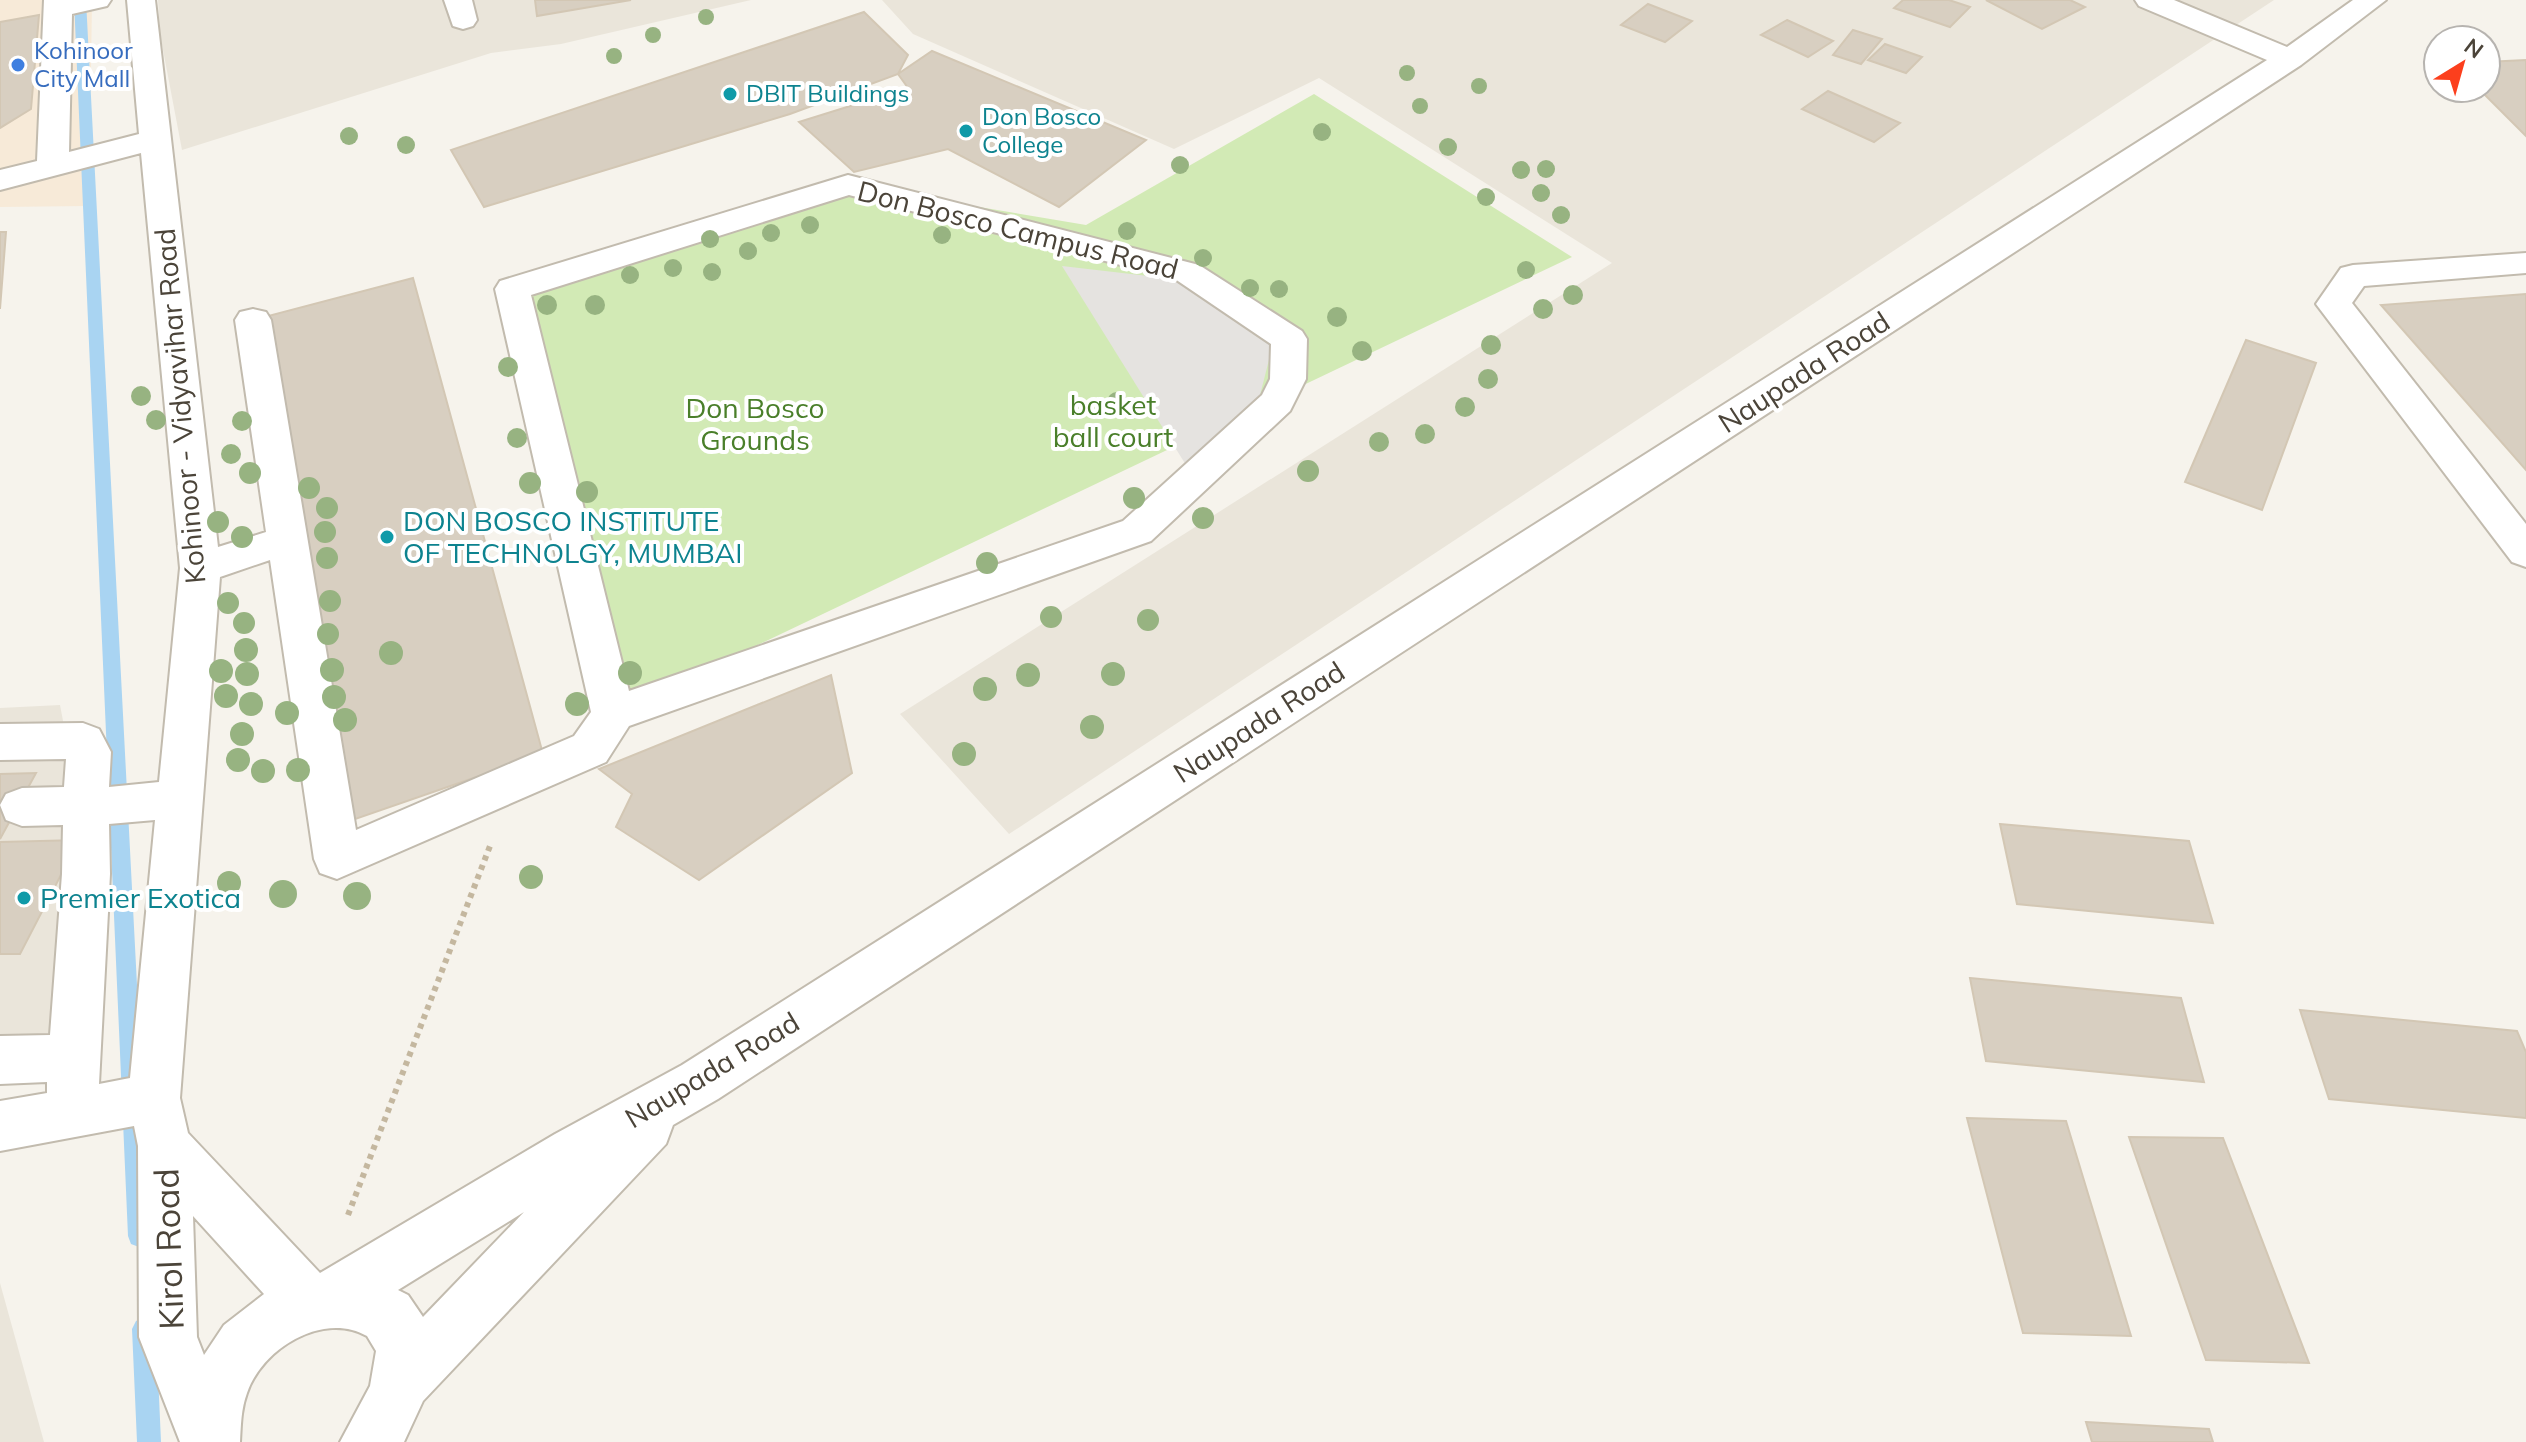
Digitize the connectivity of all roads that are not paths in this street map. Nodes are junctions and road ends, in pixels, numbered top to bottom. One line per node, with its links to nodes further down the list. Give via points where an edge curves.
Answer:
1 (97, 0): 5 (street)
2 (141, 0): 7 (street, Kohinoor - Vidyavihar Road)
3 (2149, 0): 6 (street)
4 (2372, 0): 6 (street, Naupada Road)
5 (58, 4): 9 (street)
6 (2290, 59): 23 (street, Naupada Road)
7 (154, 131): 9 (street); 15 (street, Kohinoor - Vidyavihar Road)
8 (0, 156): 9 (street)
9 (53, 156): 10 (street)
10 (0, 180)
11 (2526, 263): 14 (street, via 2353,276 2334,304)
12 (253, 320): 13 (street)
13 (287, 540): 15 (street); 16 (street, via 337,859 590,749)
14 (2526, 552)
15 (200, 568): 18 (street, Kohinoor - Vidyavihar Road)
16 (613, 714): 16 (street, Don Bosco Campus Road, via 1137,531 1277,402 1288,379 1289,339 1187,272 848,185 512,289)
17 (0, 742): 20 (street, via 83,741)
18 (180, 798): 20 (street); 25 (street, Kohinoor - Vidyavihar Road)
19 (25, 801): 20 (street)
20 (101, 803): 21 (street, via 86,874)
21 (73, 1058): 22 (street); 24 (street)
22 (0, 1060)
23 (676, 1095): 27 (street, Naupada Road); 28 (street, via 494,1282)
24 (73, 1111): 25 (street); 26 (street)
25 (159, 1122): 27 (street); 29 (street, Kirol Road, via 168,1337)
26 (0, 1126)
27 (322, 1299): 28 (street, via 363,1300 384,1311 399,1328 405,1352); 29 (street, Naupada Road, via 282,1314 232,1359 217,1386)
28 (395, 1419)
29 (210, 1442)

